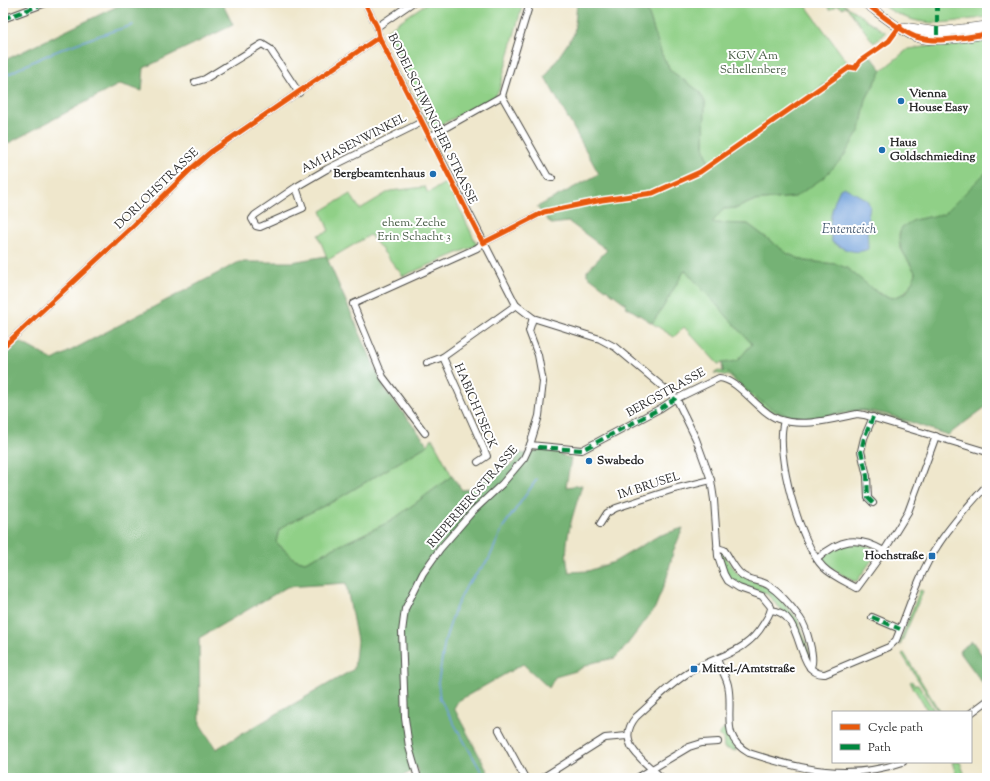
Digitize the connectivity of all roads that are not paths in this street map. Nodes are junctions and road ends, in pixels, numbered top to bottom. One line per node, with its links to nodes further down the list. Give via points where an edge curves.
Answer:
1 (46, 3): 6 (street)
2 (365, 3): 9 (street, BODELSCHWINGHER STRASSE)
3 (412, 3): 9 (street)
4 (530, 3): 14 (street)
5 (865, 3): 7 (main road)
6 (3, 19)
7 (900, 26): 8 (main road, via 938,32); 10 (main road, via 906,32 924,38 948,39)
8 (987, 26)
9 (377, 27): 11 (street, BODELSCHWINGHER STRASSE)
10 (987, 34)
11 (379, 37): 13 (street, DORLOHSTRASSE); 15 (street, BODELSCHWINGHER STRASSE)
12 (195, 82): 13 (street, via 206,79 262,44 270,49)
13 (299, 93): 23 (street, DORLOHSTRASSE, via 212,151 192,168)
14 (502, 96): 16 (street); 17 (street, via 548,177)
15 (422, 122): 16 (street, BODELSCHWINGHER STRASSE); 18 (street, AM HASENWINKEL)
16 (430, 137): 20 (street, BODELSCHWINGHER STRASSE)
17 (552, 178)
18 (296, 187): 18 (street, AM HASENWINKEL, via 255,215 252,219 256,226 260,227 303,208)
19 (536, 216): 20 (street)
20 (483, 243): 21 (street); 29 (street, via 353,304 383,377)
21 (516, 305): 22 (street); 24 (street, HABICHTSECK)
22 (533, 318): 26 (street, via 600,339 615,347); 31 (street, RIEPERBERGSTRASSE, via 529,331 538,355 543,382 539,416)
23 (3, 347)
24 (443, 357): 25 (street, HABICHTSECK); 33 (street, HABICHTSECK, via 486,456)
25 (427, 363)
26 (676, 398): 28 (street, BERGSTRASSE, via 715,378 723,378 765,412); 31 (street, BERGSTRASSE, via 582,450); 34 (street, via 696,439)
27 (873, 417): 28 (street, BERGSTRASSE, via 857,414 806,423); 30 (street, BERGSTRASSE); 36 (street, via 861,451 867,476 868,498)
28 (784, 421): 40 (street, via 781,438 788,483 801,527)
29 (425, 432)
30 (936, 436): 32 (street, BERGSTRASSE); 39 (street, via 908,512)
31 (530, 445): 53 (street, RIEPERBERGSTRASSE, via 524,458 502,484 473,511 440,549 423,573 405,609 402,632 405,718)
32 (987, 452)
33 (478, 462)
34 (711, 480): 37 (street, IM BRUSEL, via 674,488 616,508 607,514); 38 (street)
35 (987, 485): 43 (street, via 935,550)
36 (873, 503)
37 (600, 524)
38 (717, 548): 41 (street, via 719,562 728,581 762,596 770,604); 45 (street, via 724,550 742,576 767,585 778,593 801,620 811,648 813,663)
39 (884, 551): 40 (street, via 869,544 847,541 835,545); 40 (street, via 857,588 824,568)
40 (817, 559)
41 (771, 610): 44 (street, via 759,632 742,648); 45 (street, via 780,613 791,623)
42 (872, 618): 43 (street)
43 (900, 629): 45 (street, via 893,644 882,650 825,674)
44 (717, 659): 49 (street, via 694,669 668,689 636,717 630,724); 51 (street, via 728,684 730,733 741,749 763,758 830,776 853,777 876,773)
45 (810, 668)
46 (987, 701): 47 (street)
47 (972, 712)
48 (499, 730): 54 (street)
49 (627, 736): 52 (street, via 635,754); 55 (street, via 605,738)
50 (718, 742): 52 (street, via 689,747)
51 (901, 763)
52 (653, 770): 56 (street); 57 (street)
53 (418, 778)
54 (525, 778)
55 (542, 778)
56 (637, 778)
57 (662, 778)

